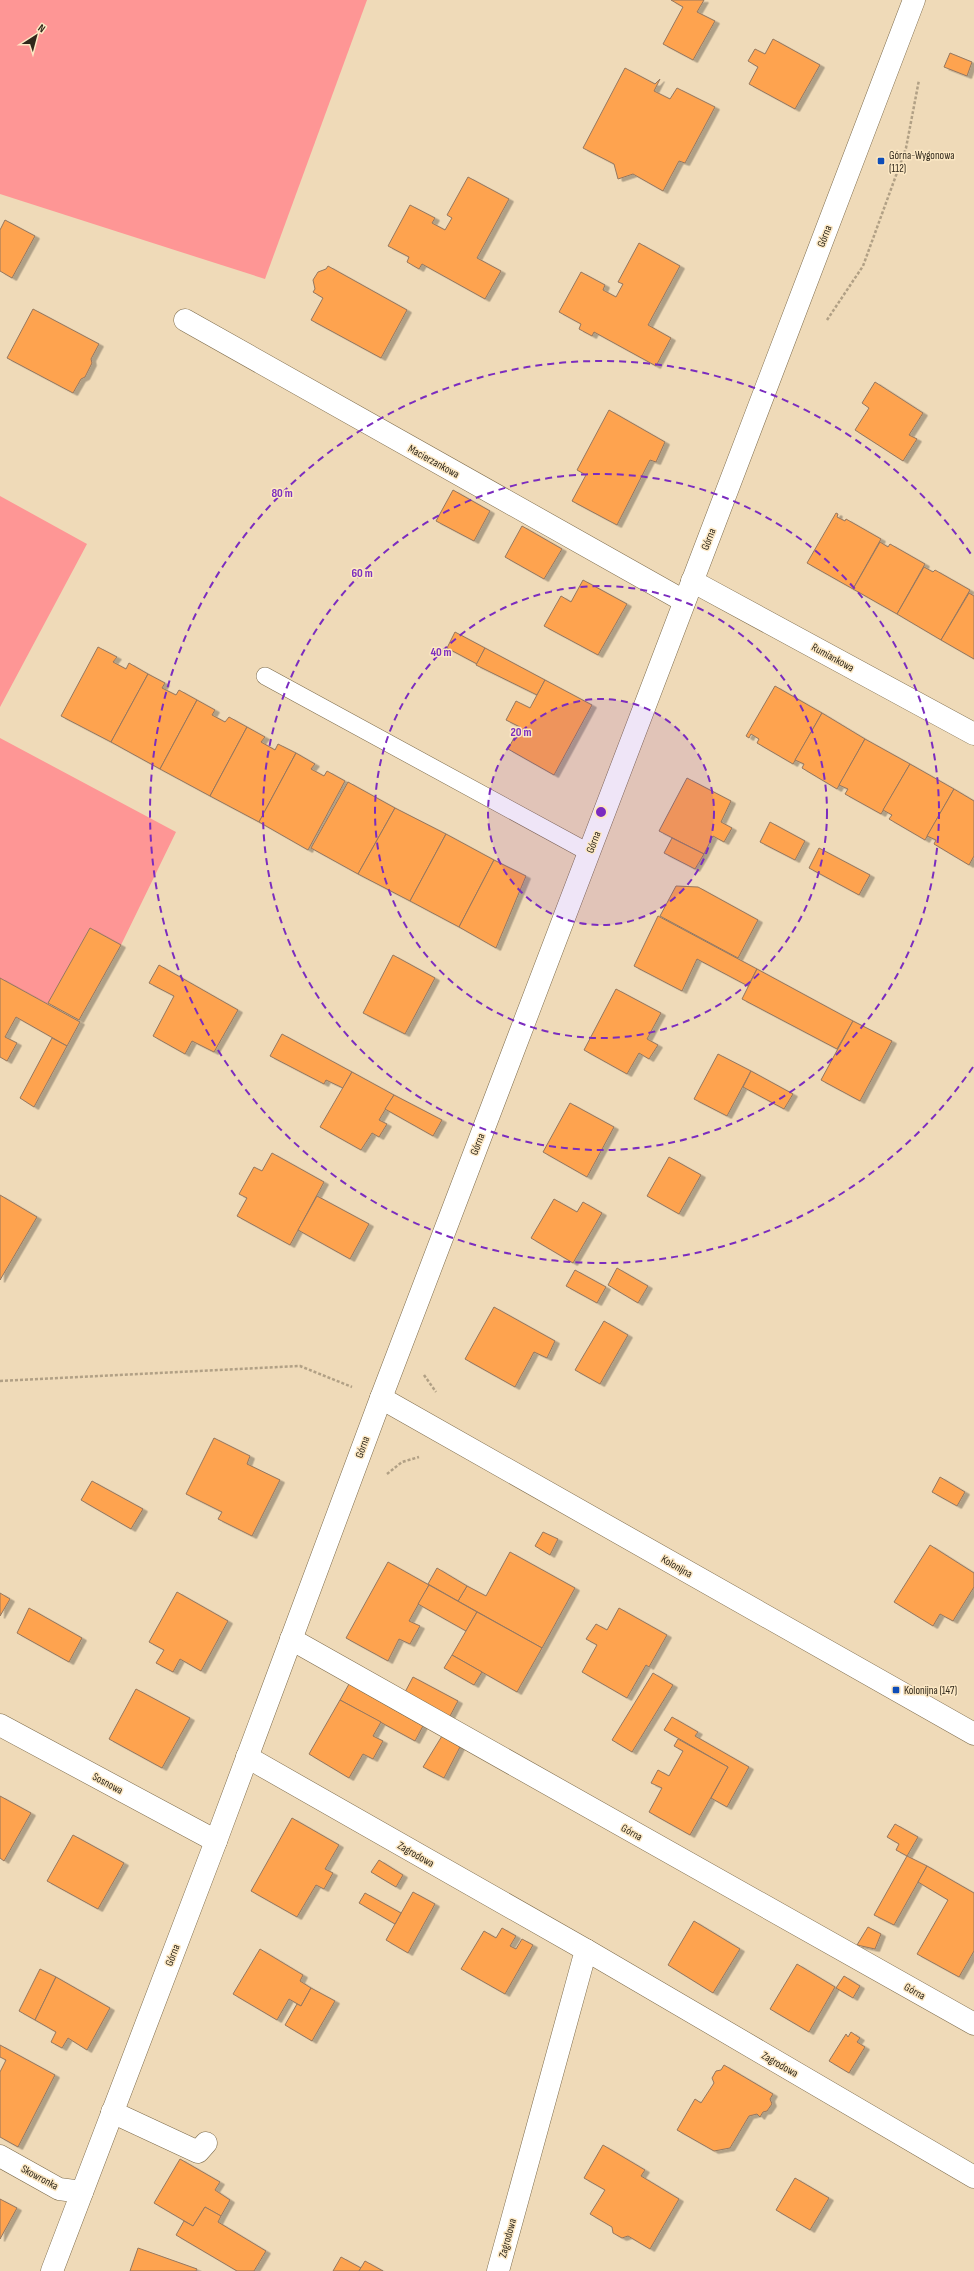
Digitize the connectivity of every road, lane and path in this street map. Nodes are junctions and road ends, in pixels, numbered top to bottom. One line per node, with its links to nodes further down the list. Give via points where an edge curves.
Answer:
1 (914, 0): 3 (street, Górna)
2 (185, 320): 4 (street, Macierzankowa)
3 (692, 581): 4 (street, Górna); 6 (street, Rumiankowa)
4 (684, 601): 7 (street, Górna)
5 (265, 676): 7 (lane)
6 (974, 734)
7 (588, 852): 9 (street, Górna)
8 (0, 1381): 9 (path, via 300,1366)
9 (381, 1398): 10 (street, Górna); 12 (street, Kolonijna)
10 (291, 1639): 13 (street, Górna); 16 (street, Górna)
11 (0, 1724): 14 (street, Sosnowa)
12 (974, 1734)
13 (247, 1757): 14 (street, Górna); 15 (street, Zagrodowa)
14 (216, 1841): 17 (street, Górna)
15 (586, 1950): 20 (street, Zagrodowa); 23 (street, Zagrodowa)
16 (974, 2024)
17 (112, 2112): 18 (street, via 198,2152); 21 (street, Górna)
18 (206, 2143)
19 (0, 2156): 21 (street, Skowronka, via 60,2189)
20 (974, 2177)
21 (82, 2192): 22 (street, Górna)
22 (52, 2271)
23 (498, 2271)

